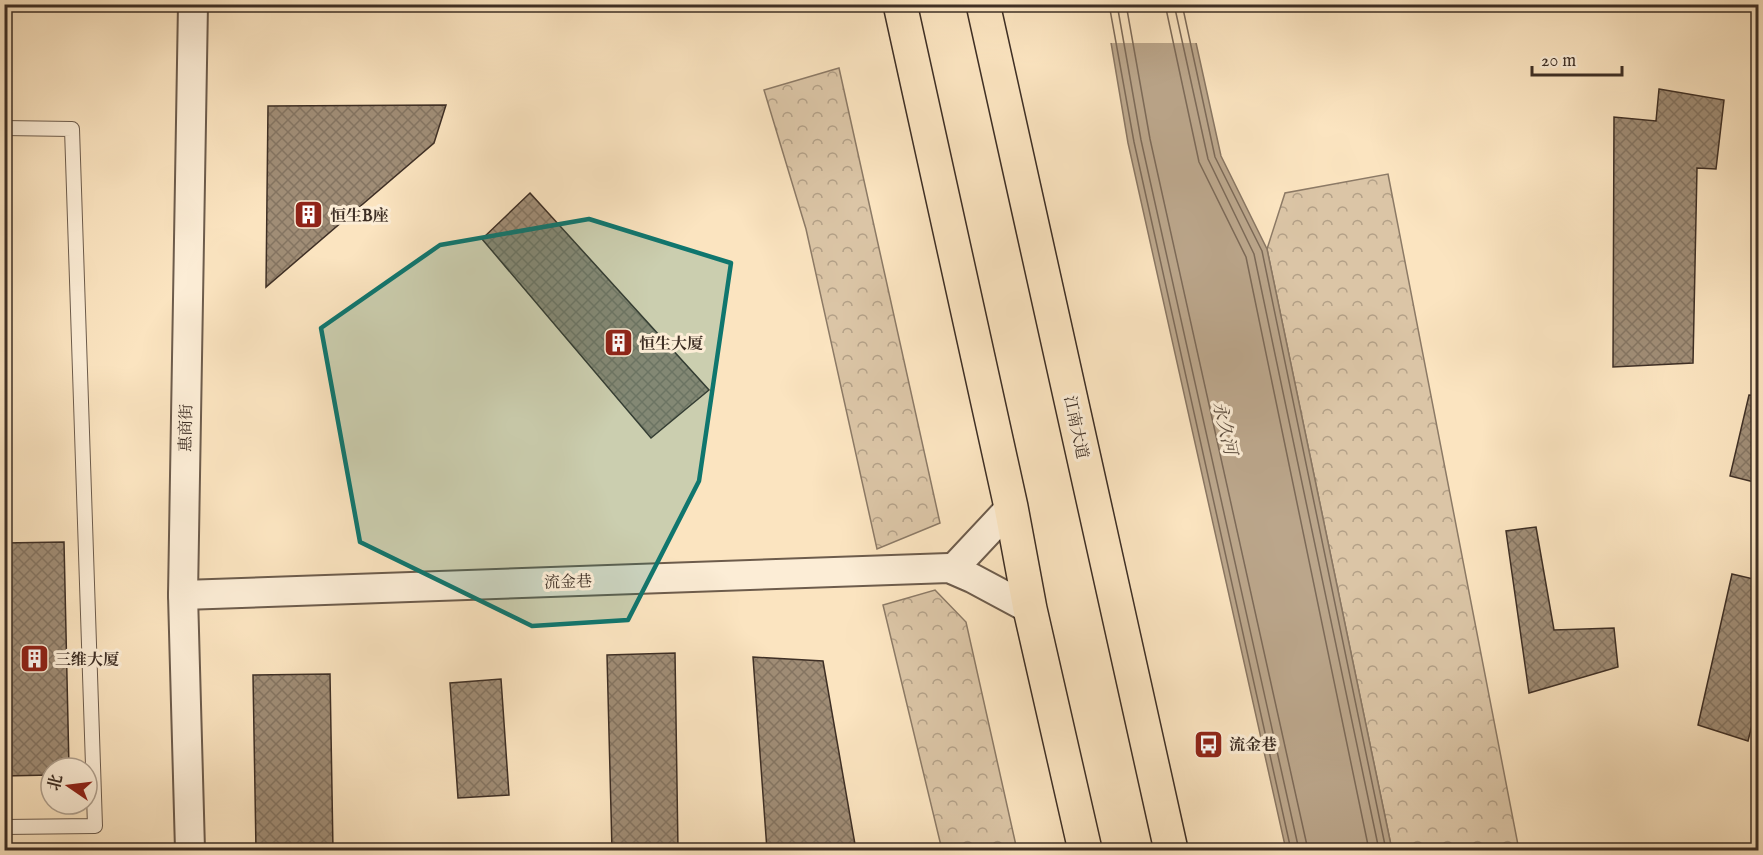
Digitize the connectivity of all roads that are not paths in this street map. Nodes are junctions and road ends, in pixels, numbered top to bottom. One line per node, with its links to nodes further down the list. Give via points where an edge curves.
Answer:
1 (193, 4): 7 (street, 惠商街)
2 (900, 4): 5 (main road)
3 (983, 4): 12 (main road, 江南大道)
4 (4, 128): 9 (lane, via 72,129 95,826)
5 (1011, 507): 6 (street); 8 (main road)
6 (954, 569): 7 (street, 流金巷); 8 (street, 流金巷)
7 (183, 595): 10 (street, 惠商街)
8 (1030, 609): 11 (main road)
9 (4, 827)
10 (190, 850)
11 (1085, 850)
12 (1171, 850)

